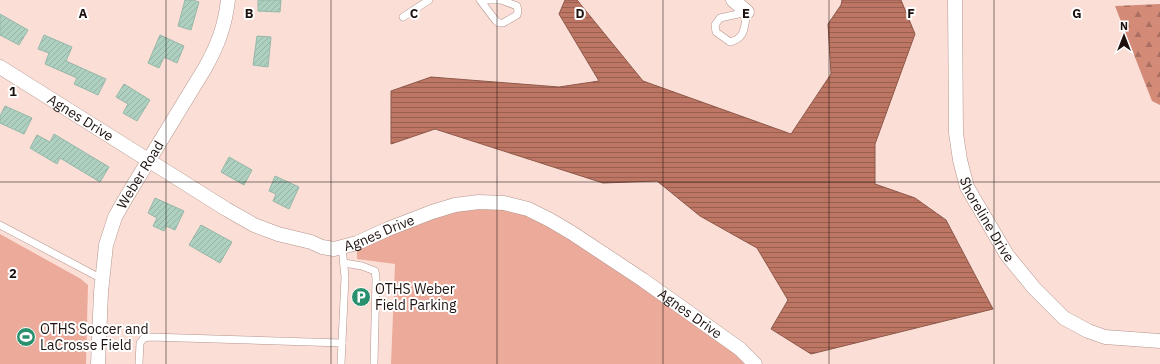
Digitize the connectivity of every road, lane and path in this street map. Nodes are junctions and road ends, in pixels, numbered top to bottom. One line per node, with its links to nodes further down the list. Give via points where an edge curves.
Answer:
1 (228, 0): 9 (street, Weber Road, via 222,31 215,49)
2 (429, 0): 7 (lane)
3 (481, 0): 3 (lane, via 501,0 518,6 517,15 499,23)
4 (733, 0): 6 (street)
5 (955, 0): 14 (street, Shoreline Drive, via 956,133 960,160 967,187 1007,255 1034,288 1064,318 1105,337)
6 (746, 12): 6 (lane, via 720,18 716,24 716,32 730,42 738,40 743,33)
7 (403, 17)
8 (0, 68): 9 (street, Agnes Drive)
9 (148, 161): 11 (street, Agnes Drive, via 254,225 322,247); 13 (street, Weber Road, via 115,218 106,245)
10 (0, 225): 13 (lane)
11 (342, 247): 12 (lane); 20 (street, Agnes Drive, via 455,205 479,202 504,203 528,209 572,233 643,280 740,349)
12 (344, 263): 15 (lane); 19 (lane, via 374,271)
13 (102, 279): 16 (street, Weber Road)
14 (1160, 341)
15 (342, 343): 17 (lane, via 144,338 140,344); 18 (lane)
16 (98, 364)
17 (139, 364)
18 (341, 364)
19 (374, 364)
20 (755, 364)

